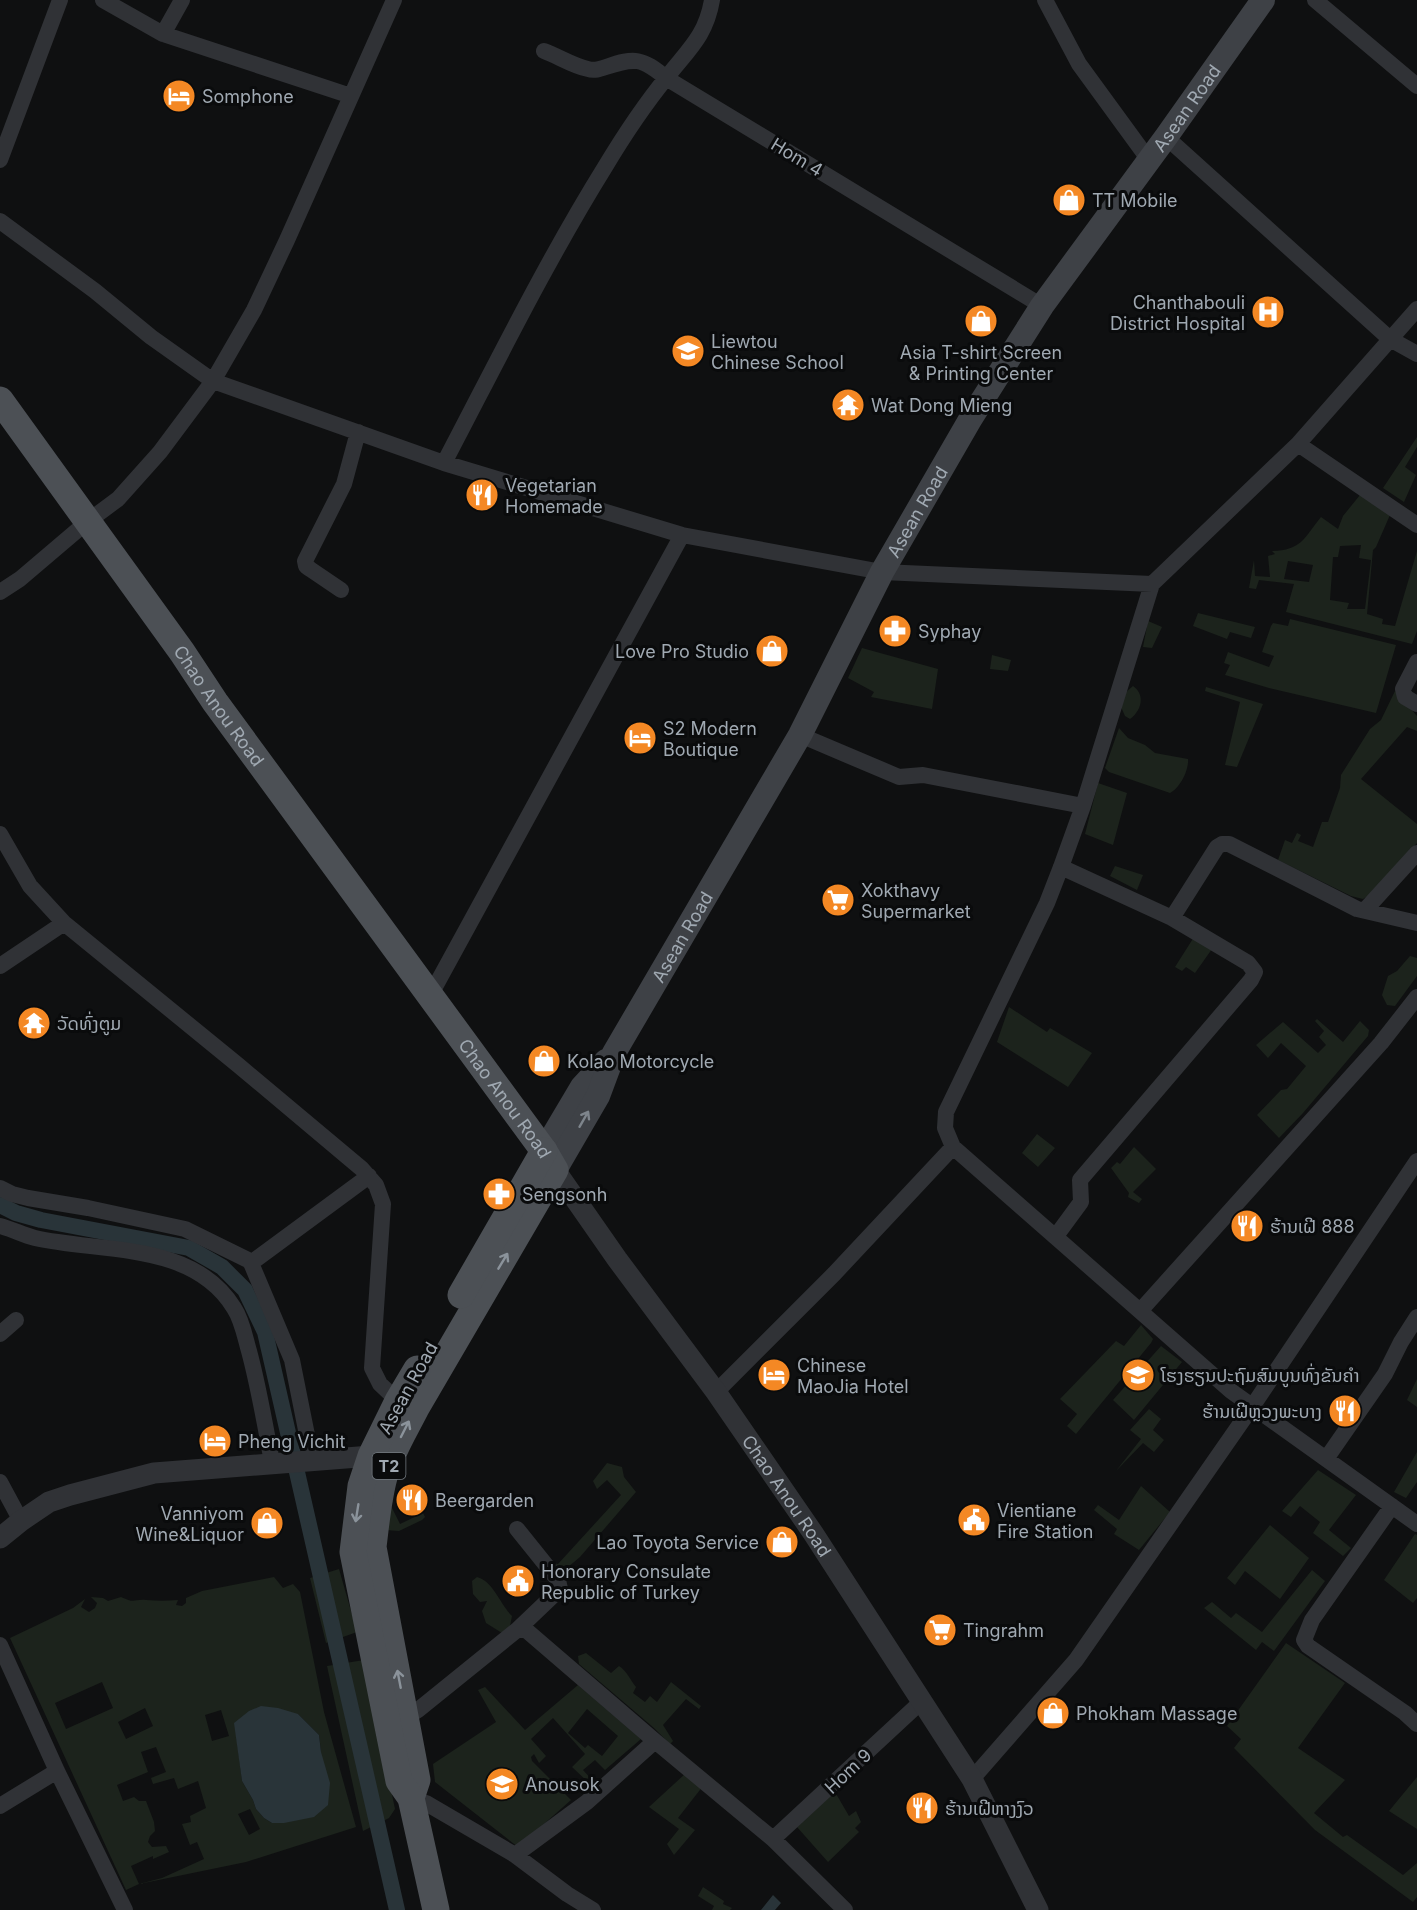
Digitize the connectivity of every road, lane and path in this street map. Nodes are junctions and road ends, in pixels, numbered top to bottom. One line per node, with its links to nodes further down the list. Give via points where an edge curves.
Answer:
1 (60, 0): 15 (street)
2 (103, 0): 9 (street)
3 (182, 0): 9 (street)
4 (394, 0): 13 (street)
5 (712, 0): 11 (street, via 698,41)
6 (1045, 0): 16 (street, via 1079,64)
7 (1263, 0): 14 (main road, Asean Road / T2)
8 (1315, 0): 12 (street)
9 (163, 34): 13 (street)
10 (544, 51): 11 (street, Hom 4, via 588,69 637,59)
11 (666, 78): 18 (street, Hom 4); 26 (street, via 605,166)
12 (1417, 86)
13 (351, 96): 22 (street, via 263,290)
14 (1166, 137): 16 (main road, Asean Road / T2); 20 (street)
15 (0, 160)
16 (1149, 160): 18 (main road, Asean Road / T2)
17 (0, 221): 22 (street)
18 (1042, 306): 30 (main road, Asean Road / T2, via 971,418)
19 (1417, 309): 20 (street)
20 (1390, 339): 21 (street); 25 (street)
21 (1417, 354)
22 (213, 381): 24 (street); 27 (street, via 160,452 118,499)
23 (0, 400): 27 (main road, Chao Anou Road)
24 (358, 432): 26 (street); 32 (street, via 344,484 305,561 306,566)
25 (1298, 444): 28 (street); 31 (street)
26 (444, 463): 29 (street)
27 (87, 522): 33 (street); 46 (main road, Chao Anou Road)
28 (1417, 525)
29 (682, 536): 30 (street); 46 (street)
30 (882, 572): 31 (street); 36 (main road, Asean Road / T2)
31 (1152, 584): 37 (street)
32 (341, 590)
33 (0, 592)
34 (1417, 662): 35 (street, via 1403,689 1405,697)
35 (1417, 704)
36 (800, 735): 37 (street, via 899,777 923,775); 49 (main road, Asean Road / T2, via 614,1053 582,1087)
37 (1083, 806): 40 (street)
38 (0, 834): 43 (street, via 30,886)
39 (1417, 853): 41 (street)
40 (1061, 867): 42 (street); 48 (street, via 946,1112 945,1128)
41 (1365, 909): 42 (street, via 1357,909 1222,843); 44 (street)
42 (1172, 918): 55 (street, via 1248,963 1255,972 1080,1180 1081,1202)
43 (64, 923): 45 (street); 51 (street)
44 (1417, 923)
45 (0, 966)
46 (429, 996): 49 (main road, Chao Anou Road)
47 (1417, 997): 57 (street, via 1381,1043)
48 (953, 1147): 55 (street); 61 (street)
49 (549, 1160): 61 (street, Chao Anou Road); 62 (main road, Asean Road / T2); 77 (main road, Asean Road / T2, one-way to 49, via 373,1547 384,1476 416,1408)
50 (1417, 1161): 52 (street)
51 (369, 1176): 56 (street); 62 (street, via 383,1204 372,1368 380,1384)
52 (1411, 1183): 63 (street)
53 (0, 1188): 56 (street, via 28,1198 185,1229)
54 (0, 1226): 67 (street, via 34,1237 149,1254 209,1280 235,1309 244,1332)
55 (1056, 1236): 57 (street)
56 (251, 1263): 66 (street, via 292,1360)
57 (1141, 1310): 63 (street)
58 (1417, 1317): 65 (street, via 1385,1374)
59 (16, 1320): 60 (street)
60 (0, 1334)
61 (716, 1392): 76 (street, Chao Anou Road)
62 (398, 1401): 64 (main road, Asean Road / T2)
63 (1252, 1407): 65 (street); 81 (street, via 1077,1660)
64 (371, 1456): 66 (street); 82 (main road, Asean Road / T2, one-way to 82, via 361,1486 353,1552 399,1781)
65 (1326, 1459): 69 (street)
66 (308, 1460): 67 (street)
67 (275, 1462): 70 (street, via 154,1473 49,1502)
68 (0, 1482): 70 (street)
69 (1392, 1506): 71 (street); 78 (street, via 1312,1620 1304,1640)
70 (21, 1521): 73 (street)
71 (1417, 1524)
72 (518, 1529): 74 (street, via 558,1580 560,1589)
73 (0, 1538)
74 (517, 1630): 77 (street); 79 (street, via 526,1630)
75 (0, 1645): 80 (street)
76 (922, 1701): 81 (street, Chao Anou Road); 84 (street, Hom 9)
77 (407, 1717): 82 (main road, Asean Road / T2, via 417,1780)
78 (1417, 1724)
79 (655, 1741): 84 (street); 85 (street, via 587,1802)
80 (57, 1771): 83 (street); 86 (street)
81 (972, 1779): 90 (street, Chao Anou Road)
82 (411, 1798): 85 (street); 87 (main road, Asean Road / T2)
83 (0, 1806)
84 (773, 1839): 89 (street)
85 (515, 1855): 88 (street)
86 (125, 1910)
87 (436, 1910)
88 (593, 1910)
89 (845, 1910)
90 (1038, 1910)

